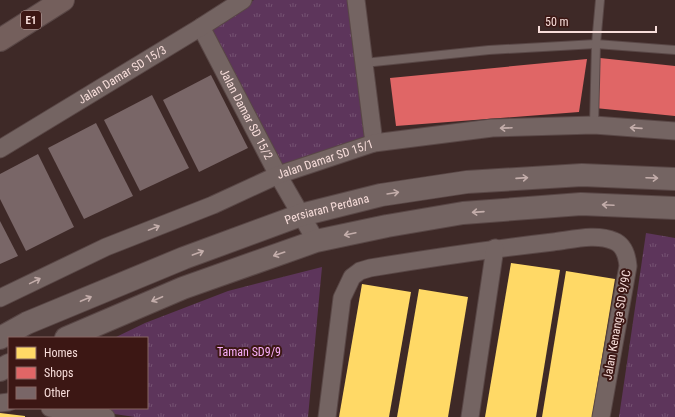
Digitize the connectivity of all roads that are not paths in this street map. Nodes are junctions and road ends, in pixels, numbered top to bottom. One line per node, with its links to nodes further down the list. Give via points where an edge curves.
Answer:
1 (63, 0): 6 (highway, E1)
2 (243, 0): 5 (street, Jalan Damar SD 15/3)
3 (356, 0): 9 (street)
4 (600, 0): 7 (lane)
5 (201, 27): 13 (street, Jalan Damar SD 15/3); 14 (street, Jalan Damar SD 15/2)
6 (0, 40)
7 (596, 44): 8 (lane); 9 (lane, via 489,50); 10 (lane)
8 (675, 50)
9 (364, 63): 12 (street)
10 (594, 125): 11 (street, Jalan Damar SD 15/1, one-way to 10); 12 (street, Jalan Damar SD 15/1, one-way to 12, via 492,128)
11 (675, 131)
12 (374, 143): 14 (street, Jalan Damar SD 15/1)
13 (0, 149)
14 (278, 175): 19 (street, Jalan Damar SD 15/2); 22 (street, Jalan Damar SD 15/1, one-way to 14, via 106,247 212,205)
15 (582, 175): 16 (main road, Persiaran Perdana, one-way to 16); 17 (main road); 19 (main road, Persiaran Perdana, one-way to 15, via 381,195 467,182)
16 (675, 179)
17 (581, 204): 18 (main road, one-way to 17); 20 (main road, one-way to 20, via 463,213)
18 (675, 208)
19 (301, 215): 20 (street, Jalan Damar SD 15/2); 24 (main road, Persiaran Perdana, one-way to 19, via 28,323 184,258)
20 (316, 242): 23 (main road, one-way to 23, via 183,288)
21 (495, 248): 27 (street, via 370,268 352,277 342,298); 28 (street); 29 (street, Jalan Kenanga SD 9/9C, via 591,238 612,240 624,250 628,266)
22 (0, 298)
23 (68, 337)
24 (0, 338)
25 (56, 409): 26 (street)
26 (106, 417)
27 (327, 417)
28 (470, 417)
29 (601, 417)

